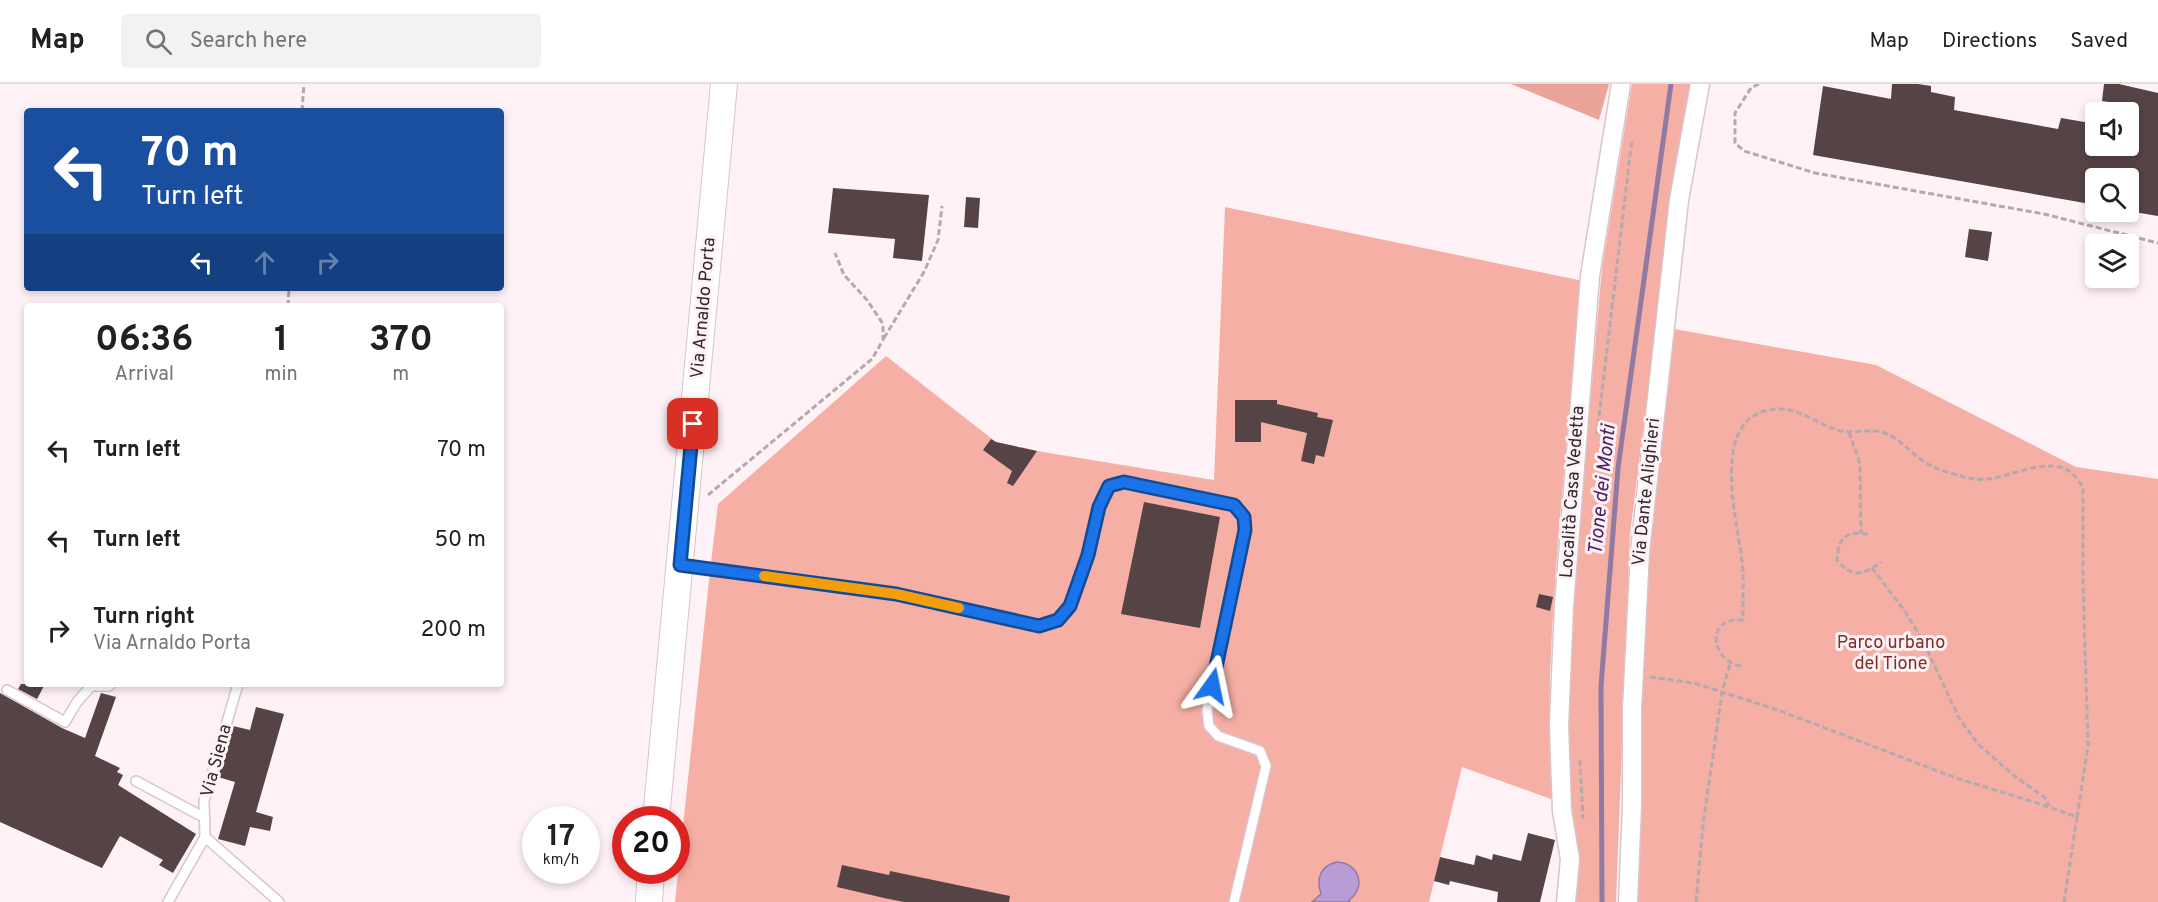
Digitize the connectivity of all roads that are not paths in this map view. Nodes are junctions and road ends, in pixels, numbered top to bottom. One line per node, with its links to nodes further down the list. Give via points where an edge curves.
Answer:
1 (724, 84): 4 (street, Via Arnaldo Porta)
2 (1622, 84): 17 (street, Località Casa Vedetta, via 1590,276 1564,606 1559,725 1562,811 1570,859)
3 (1700, 84): 18 (street, Via Dante Alighieri, via 1677,212 1640,551)
4 (680, 565): 9 (street, Via Arnaldo Porta); 16 (lane, via 896,594 1039,626 1058,620 1070,606 1099,507 1109,486 1124,482 1234,505 1244,517 1245,530 1207,710 1209,726 1218,736 1260,751 1266,766)
5 (90, 687): 7 (lane, via 65,722)
6 (237, 687): 10 (lane, Via Siena, via 204,801)
7 (8, 690)
8 (136, 781): 10 (lane)
9 (657, 806)
10 (205, 818): 11 (lane, Via Siena)
11 (205, 837): 13 (lane, Via Siena); 14 (lane)
12 (650, 884): 15 (street)
13 (168, 902)
14 (279, 902)
15 (648, 902)
16 (1234, 902)
17 (1566, 902)
18 (1628, 902)

